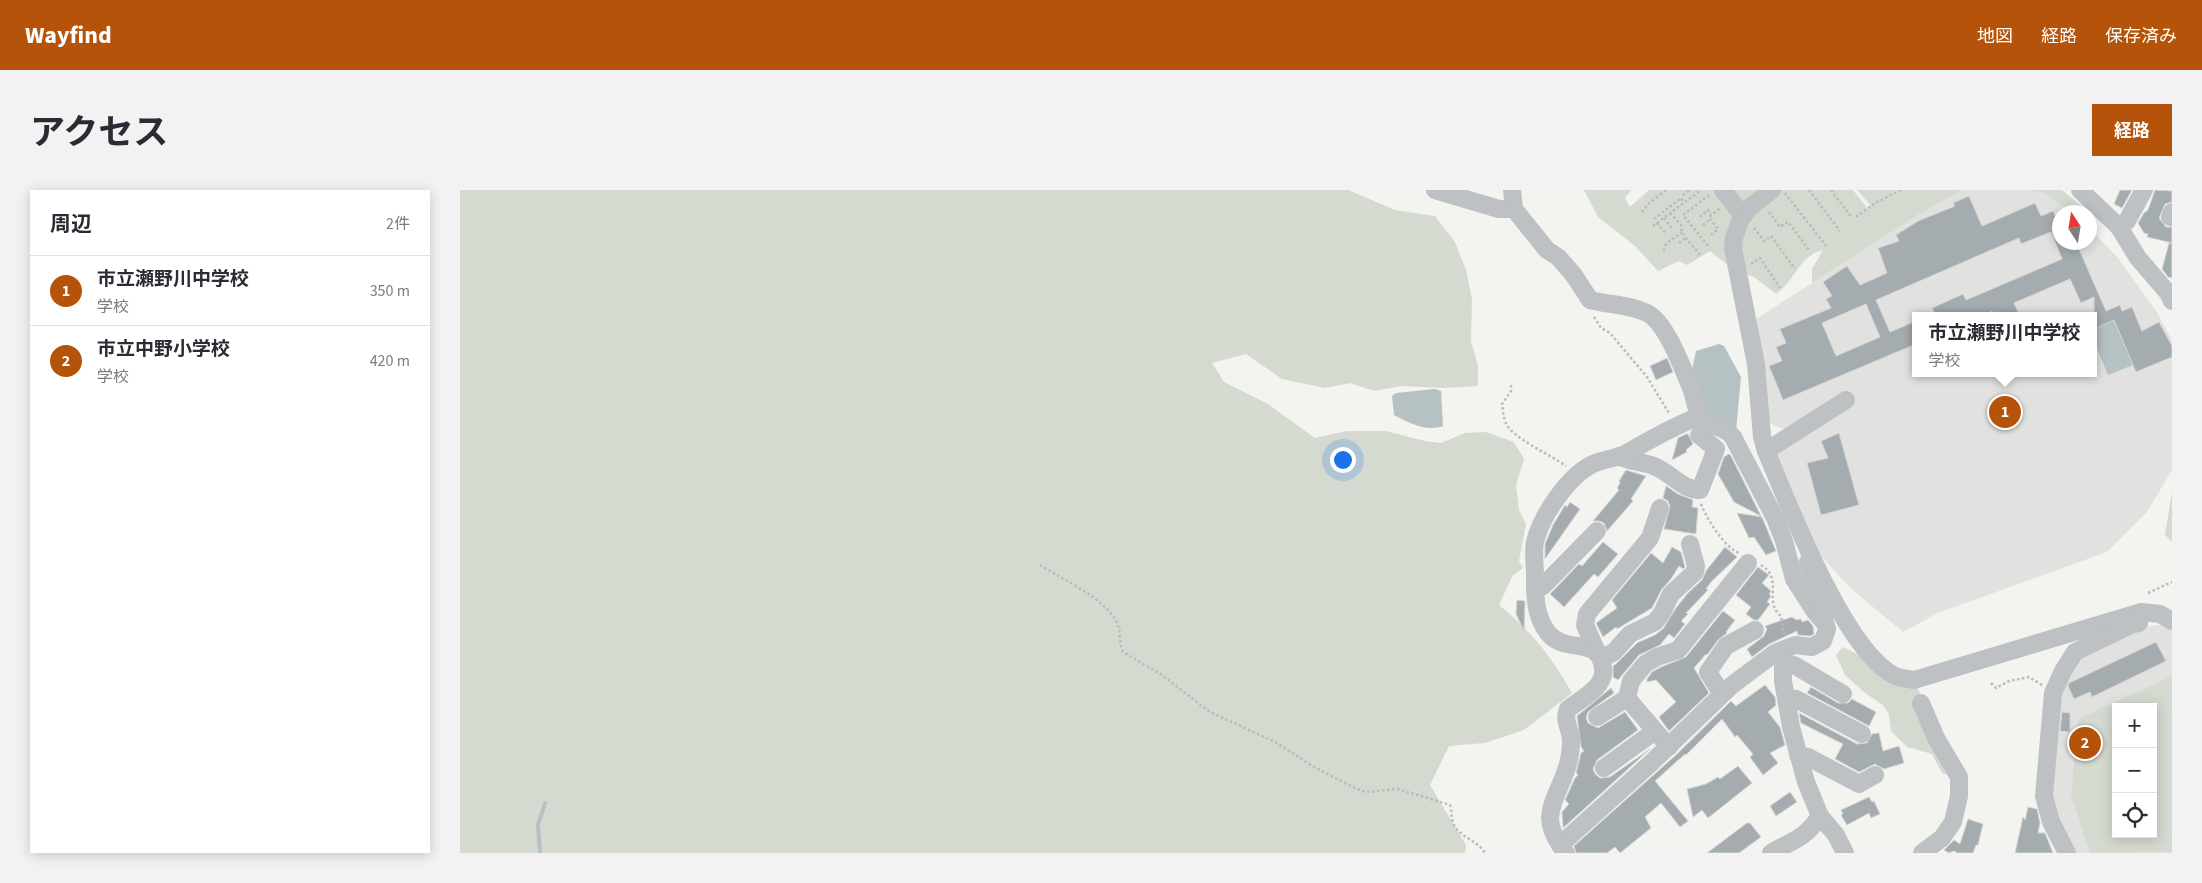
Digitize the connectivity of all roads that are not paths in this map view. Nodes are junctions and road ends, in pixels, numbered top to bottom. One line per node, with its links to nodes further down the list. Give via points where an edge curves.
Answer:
1 (1435, 190): 7 (street, via 1499,209)
2 (1512, 190): 7 (street)
3 (1772, 190): 8 (street)
4 (2080, 190): 9 (street)
5 (2144, 190): 9 (street, via 2127,221)
6 (1724, 193): 8 (street)
7 (1514, 209): 12 (street, via 1547,250 1573,274 1590,300 1639,310 1656,320 1692,390)
8 (1746, 212): 14 (street, via 1736,230 1733,248 1756,364)
9 (2119, 227): 10 (street, via 2138,258 2155,265)
10 (2172, 301)
11 (1846, 400): 14 (street)
12 (1700, 416): 15 (street, via 1678,424); 24 (street, via 1709,424 1729,432 1733,438 1775,518 1794,579)
13 (1700, 435): 15 (street, via 1716,449 1700,490 1687,488 1654,466)
14 (1766, 451): 18 (street)
15 (1619, 456): 21 (street, via 1593,464 1576,475 1542,522 1535,543)
16 (1660, 508): 26 (street, via 1650,538 1587,614 1585,625)
17 (1597, 531): 21 (street, via 1543,586)
18 (1806, 542): 23 (street, via 1840,612 1866,649 1896,676 1914,680 2141,612); 24 (street, via 1808,570)
19 (1690, 544): 26 (street, via 1695,572 1671,594 1662,613 1654,622 1630,634 1614,652)
20 (1748, 563): 30 (street, via 1678,650 1644,664 1632,681)
21 (1535, 588): 22 (street, via 1529,586); 26 (street, via 1539,621 1550,636 1564,645 1588,647)
22 (1528, 616)
23 (2166, 617): 45 (street, via 2133,624 2076,652 2053,693 2044,796 2051,822)
24 (1824, 622): 27 (street, via 1826,635 1819,644 1812,647 1795,645)
25 (1755, 630): 28 (street, via 1726,646 1708,672)
26 (1599, 655): 41 (street, via 1604,672 1600,684 1566,714 1571,738 1570,757 1551,808 1550,820)
27 (1784, 656): 28 (street, via 1775,653); 29 (street); 31 (street)
28 (1722, 694): 36 (street)
29 (1843, 694)
30 (1627, 698): 33 (street); 34 (street)
31 (1786, 698): 35 (street, via 1796,699); 37 (street)
32 (1920, 703): 44 (street, via 1959,777 1959,796 1953,822 1942,838)
33 (1597, 716)
34 (1656, 731): 36 (street); 38 (street)
35 (1862, 734)
36 (1669, 747): 41 (street)
37 (1798, 755): 39 (street, via 1859,784); 40 (street)
38 (1604, 768)
39 (1875, 775)
40 (1820, 816): 42 (street, via 1796,841); 43 (street, via 1836,834)
41 (1563, 849)
42 (1771, 853)
43 (1845, 853)
44 (1922, 853)
45 (2067, 853)

